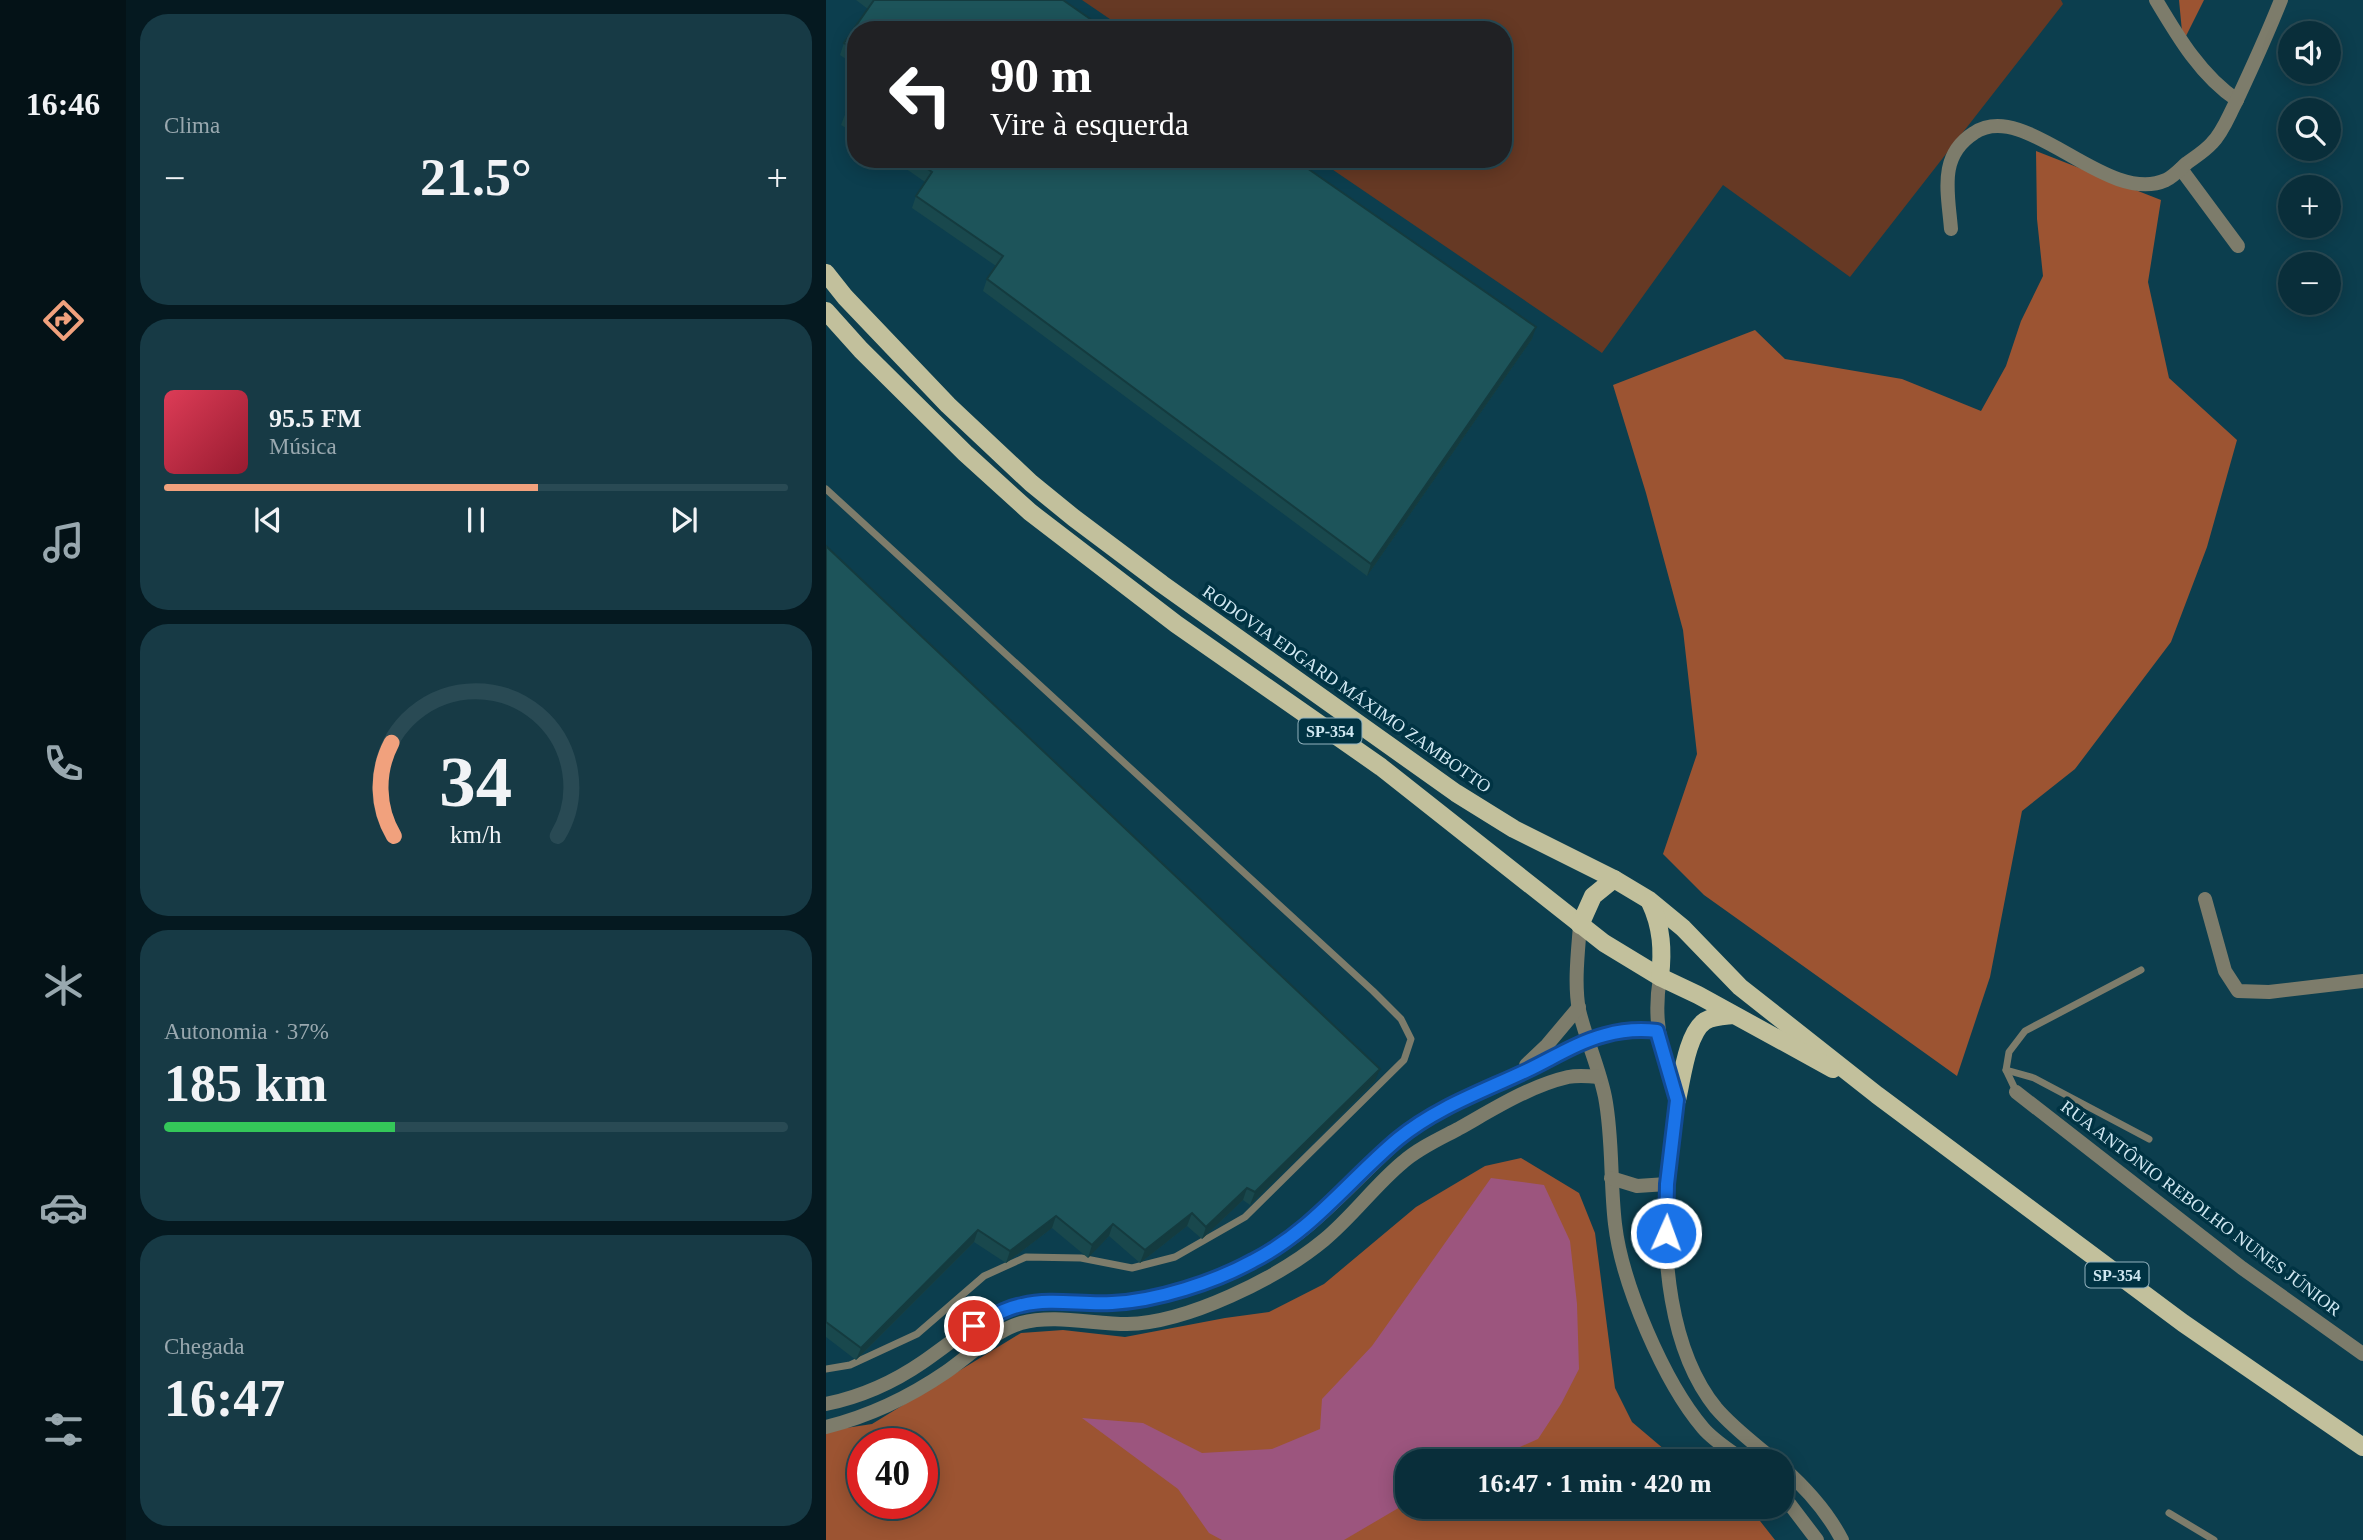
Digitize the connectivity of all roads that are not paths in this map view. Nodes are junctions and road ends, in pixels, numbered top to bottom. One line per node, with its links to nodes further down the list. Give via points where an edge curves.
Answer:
1 (2156, 0): 3 (street, via 2206,74)
2 (2281, 0): 3 (street)
3 (2237, 100): 4 (street, via 2213,143)
4 (2181, 169): 5 (street, via 2166,180 2143,184 2119,180 2037,137 2000,124 1979,129 1950,158); 6 (street)
5 (1951, 229)
6 (2238, 246)
7 (826, 273): 10 (main road, RODOVIA EDGARD MÁXIMO ZAMBOTTO / SP-354, via 948,405 1074,518 1456,793 1514,829)
8 (826, 311): 13 (main road, RODOVIA EDGARD MÁXIMO ZAMBOTTO / SP-354, via 860,350 1030,512 1175,624 1381,767)
9 (826, 489): 31 (lane, via 1373,991 1401,1019 1411,1039 1404,1060 1245,1217 1175,1257 1132,1268 1081,1258 1026,1257 984,1276 917,1334 850,1365)
10 (1614, 879): 12 (main road, RODOVIA EDGARD MÁXIMO ZAMBOTTO / SP-354); 13 (main road, via 1593,896)
11 (2205, 899): 16 (street, via 2224,971 2238,991)
12 (1649, 900): 15 (main road, via 1660,933); 25 (main road, RODOVIA EDGARD MÁXIMO ZAMBOTTO / SP-354, via 1740,987)
13 (1580, 925): 15 (main road, RODOVIA EDGARD MÁXIMO ZAMBOTTO / SP-354); 17 (street)
14 (2141, 970): 21 (lane, via 2025,1031 2009,1052)
15 (1660, 977): 18 (main road, RODOVIA EDGARD MÁXIMO ZAMBOTTO / SP-354); 19 (street)
16 (2363, 981)
17 (1578, 1007): 20 (street); 22 (street)
18 (1733, 1015): 25 (main road, RODOVIA EDGARD MÁXIMO ZAMBOTTO / SP-354); 26 (main road, via 1714,1017 1698,1028)
19 (1657, 1031): 20 (street, via 1623,1030); 26 (street)
20 (1587, 1040): 22 (street); 23 (street)
21 (2007, 1070): 24 (lane); 27 (lane, via 2034,1078)
22 (1513, 1077): 32 (street, via 1418,1123 1308,1226 1252,1262 1175,1292 1140,1300 1023,1304 974,1326 880,1386)
23 (1600, 1077): 28 (street); 33 (street, via 1565,1078 1504,1103 1403,1162 1325,1240 1271,1277 1152,1321 1037,1320 1019,1324 887,1407)
24 (2016, 1092): 30 (street, RUA ANTÔNIO REBOLHO NUNES JÚNIOR, via 2242,1268)
25 (1877, 1095): 34 (main road, RODOVIA EDGARD MÁXIMO ZAMBOTTO / SP-354, via 2183,1323)
26 (1677, 1100): 29 (street)
27 (2149, 1139)
28 (1611, 1178): 29 (street, via 1646,1187); 35 (street, via 1622,1258 1651,1336 1690,1412)
29 (1667, 1184): 36 (street, via 1668,1273 1685,1348 1714,1406)
30 (2363, 1354)
31 (826, 1369)
32 (826, 1404)
33 (826, 1427)
34 (2363, 1447)
35 (1729, 1449)
36 (1760, 1449)
37 (1794, 1479): 41 (street, via 1814,1498)
38 (1794, 1509): 40 (street)
39 (2169, 1513): 42 (lane)
40 (1818, 1540)
41 (1842, 1540)
42 (2214, 1540)

